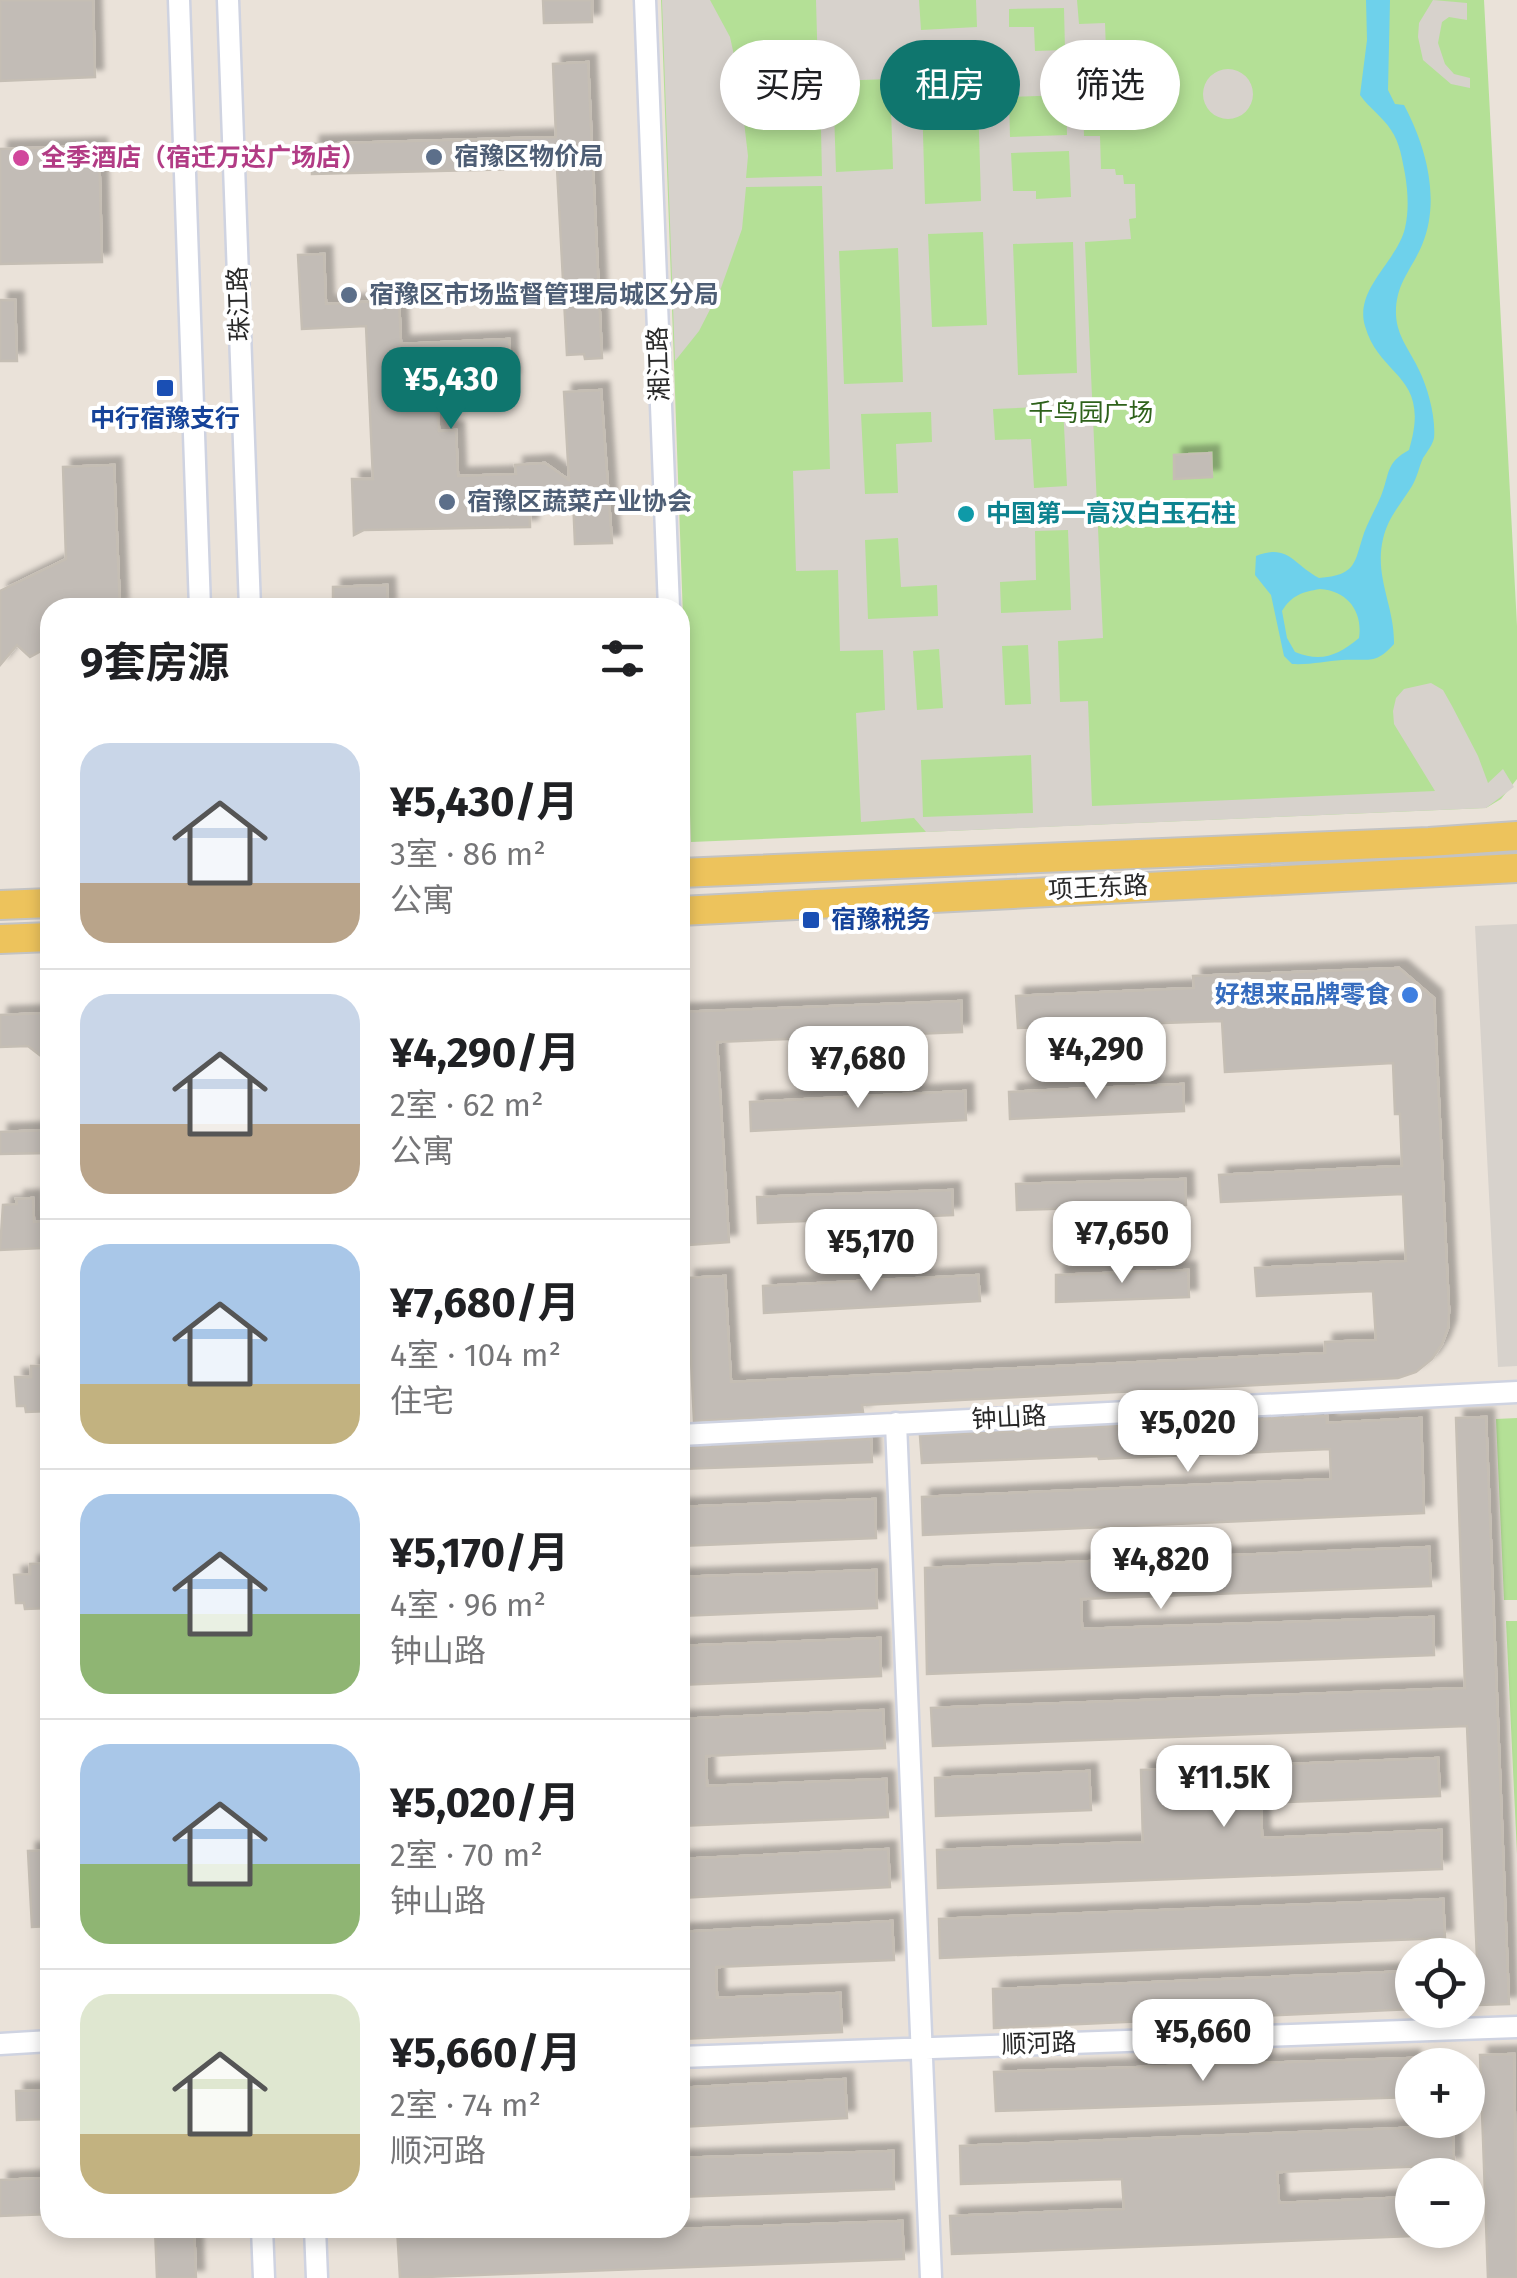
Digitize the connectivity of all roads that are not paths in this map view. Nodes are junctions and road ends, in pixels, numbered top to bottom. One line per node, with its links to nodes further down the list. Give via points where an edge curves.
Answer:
1 (179, 0): 4 (street, 珠江路)
2 (228, 0): 5 (street, 珠江路)
3 (644, 0): 6 (street, 湘江路)
4 (200, 598)
5 (250, 598)
6 (669, 598)
7 (1517, 815): 9 (main road)
8 (1517, 836): 9 (main road, 项王东路)
9 (1429, 842): 11 (main road, 项王东路)
10 (1517, 868): 12 (main road, 项王东路)
11 (690, 872)
12 (1429, 872): 13 (main road); 16 (main road, 项王东路)
13 (1517, 888)
14 (40, 903): 15 (main road)
15 (0, 905)
16 (690, 911)
17 (40, 938): 18 (main road)
18 (0, 939)
19 (1517, 1392): 20 (street, 钟山路)
20 (896, 1423): 21 (street, 钟山路); 25 (street)
21 (690, 1433)
22 (1517, 2027): 25 (street, 顺河路)
23 (40, 2042): 24 (street)
24 (0, 2044)
25 (922, 2048): 26 (street, 顺河路); 31 (street)
26 (690, 2057)
27 (262, 2238): 29 (street)
28 (315, 2238): 30 (street)
29 (264, 2278)
30 (317, 2278)
31 (931, 2278)

